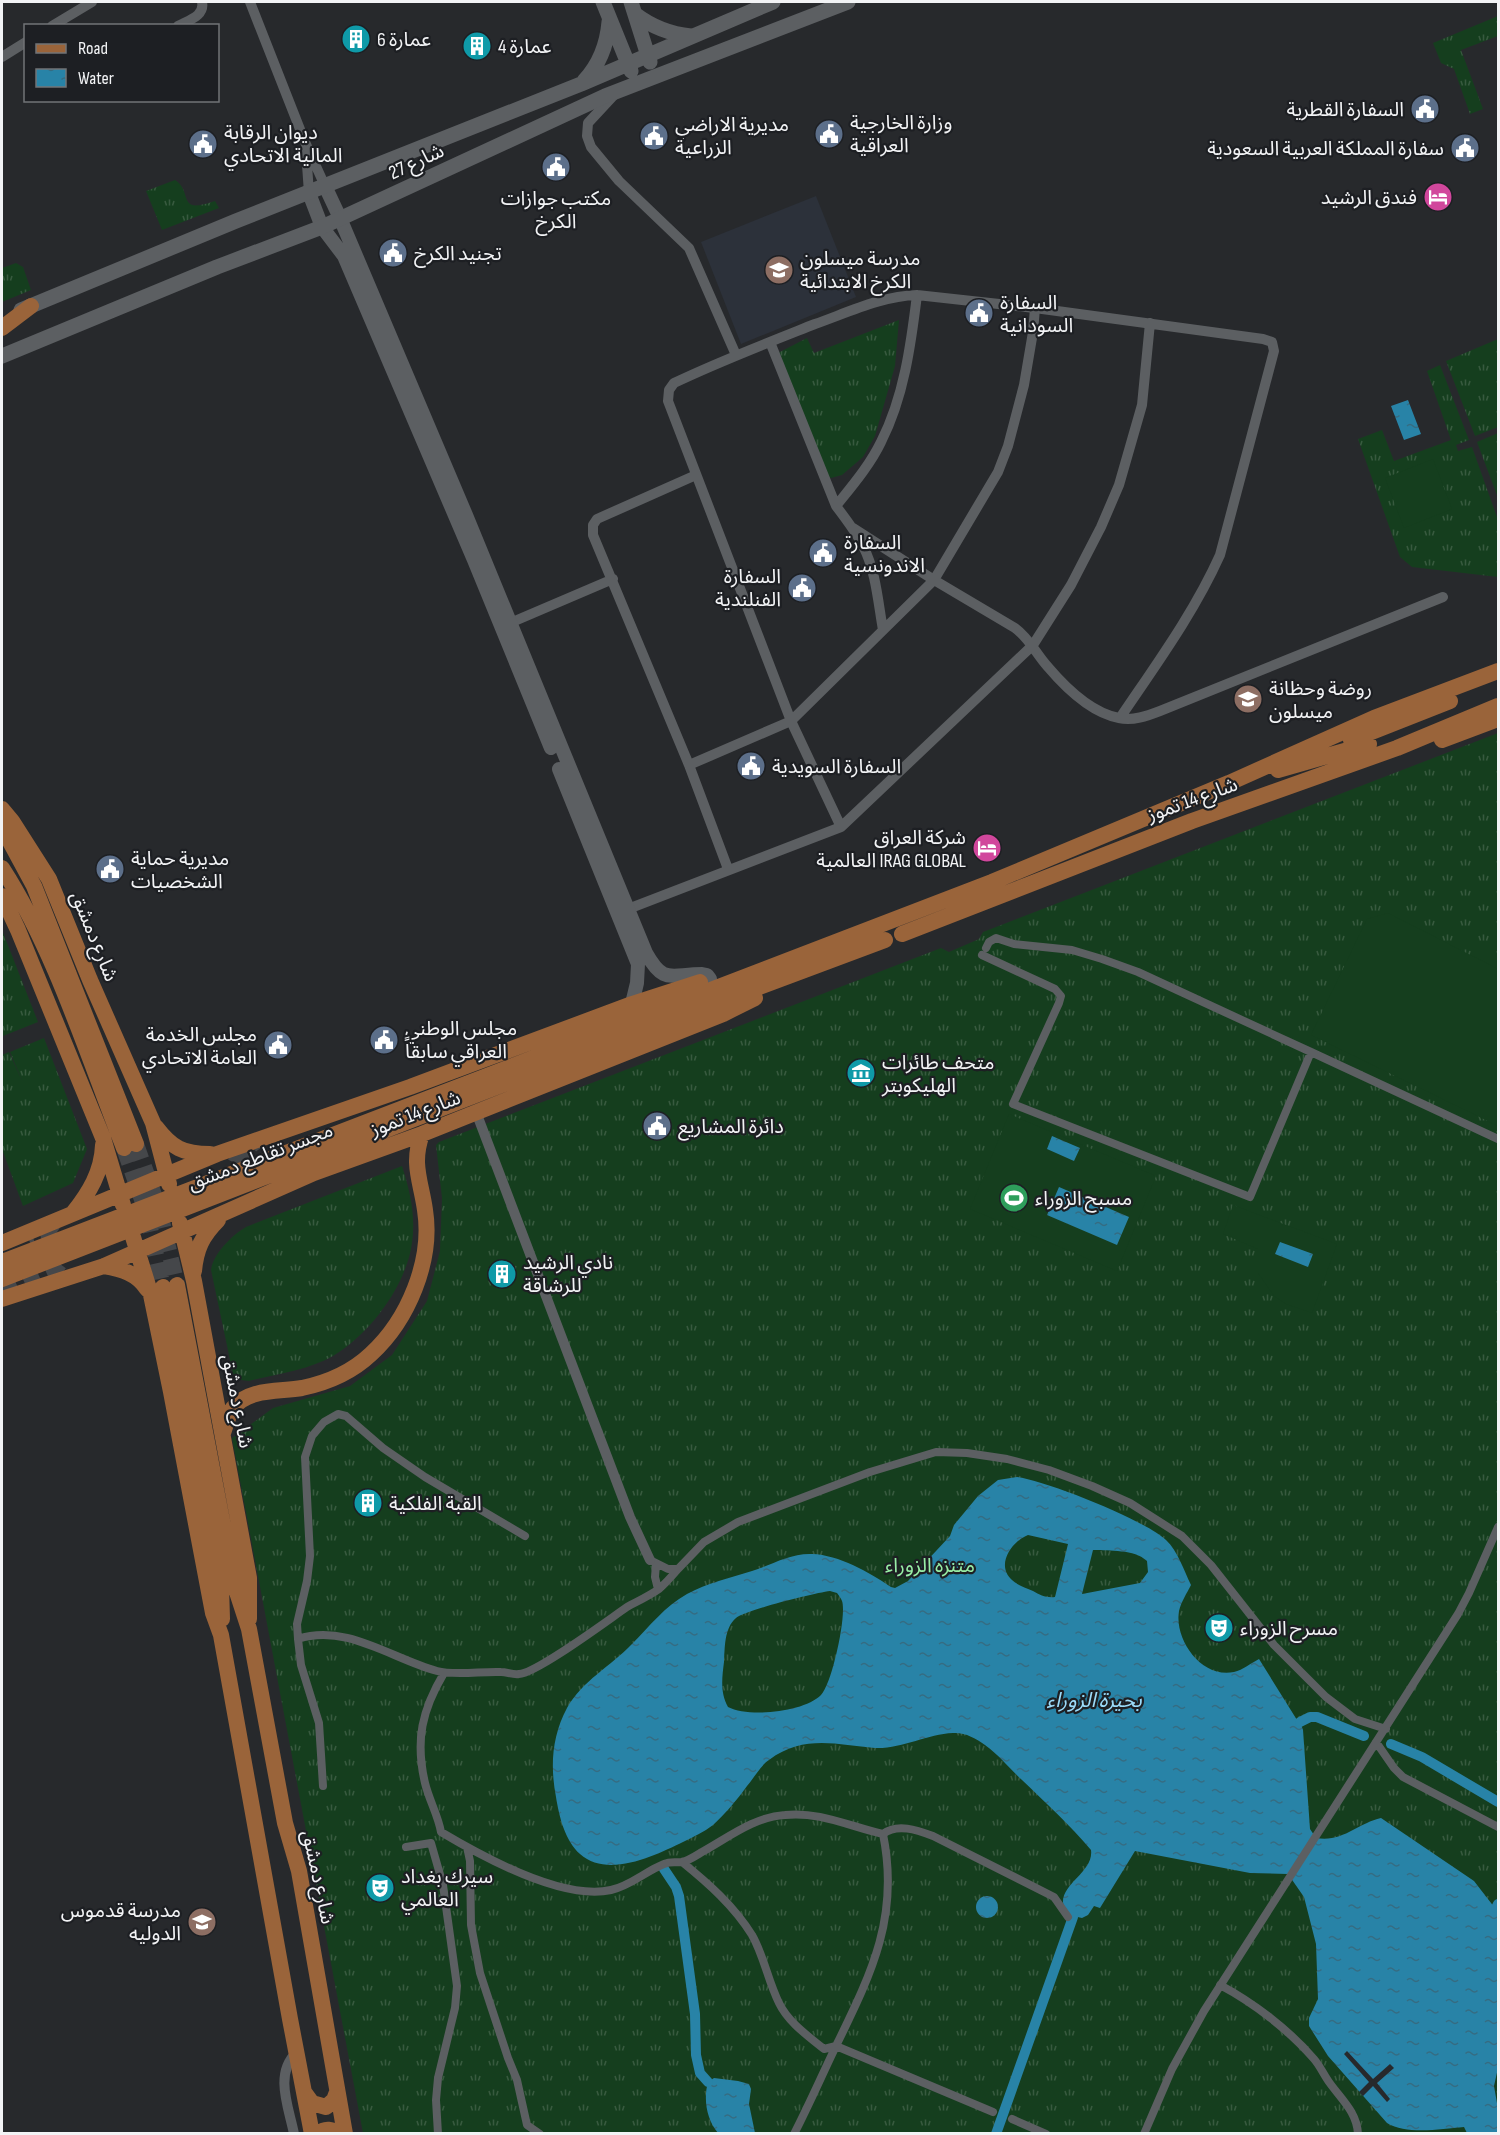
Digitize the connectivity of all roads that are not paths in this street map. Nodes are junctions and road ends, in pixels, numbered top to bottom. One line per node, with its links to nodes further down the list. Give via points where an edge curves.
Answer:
1 (92, 2): 9 (street)
2 (202, 2): 10 (street, via 202,11)
3 (250, 2): 20 (street)
4 (603, 2): 8 (main road)
5 (773, 2): 11 (main road, شارع 27)
6 (848, 2): 16 (main road, شارع 27)
7 (633, 8): 11 (main road, via 645,21 667,32); 13 (main road)
8 (609, 22): 15 (main road); 18 (main road, via 606,45)
9 (55, 24)
10 (182, 24)
11 (691, 36): 13 (main road, شارع 27)
12 (24, 43): 14 (street)
13 (648, 55): 15 (main road, شارع 27); 16 (main road)
14 (2, 57)
15 (627, 64): 17 (main road); 18 (main road, شارع 27)
16 (655, 76): 17 (main road, شارع 27)
17 (639, 83): 19 (main road, شارع 27)
18 (581, 84): 21 (main road, شارع 27)
19 (618, 91): 23 (main road, شارع 27); 32 (street, via 588,123 591,147 689,248)
20 (305, 142): 21 (street); 22 (street)
21 (325, 186): 22 (main road, شارع 27); 23 (street)
22 (309, 193): 24 (street); 26 (main road, شارع 27)
23 (340, 218): 24 (main road, شارع 27); 40 (street)
24 (322, 227): 33 (main road, شارع 27); 65 (street, via 344,256 478,568 636,956 638,974)
25 (917, 294): 27 (street); 31 (street, via 872,303); 35 (street, via 904,375 892,416 876,451)
26 (31, 306): 28 (main road, شارع 27); 30 (main road)
27 (1035, 308): 29 (street); 38 (street, via 1024,385 1002,464)
28 (2, 318)
29 (1150, 323): 42 (street, via 1142,405 1119,485 1071,585); 47 (street, via 1263,339 1272,342 1274,351 1220,555 1209,580)
30 (2, 328)
31 (770, 342): 32 (street); 35 (street)
32 (736, 355): 34 (street, via 674,383 669,390 668,401)
33 (2, 356)
34 (696, 475): 37 (street, via 597,519 593,535); 49 (street)
35 (836, 506): 36 (street)
36 (853, 528): 38 (street); 41 (street, via 874,576)
37 (613, 579): 40 (street); 51 (street)
38 (934, 580): 41 (street); 42 (street, via 1015,628)
39 (1443, 597): 47 (street, via 1160,711 1140,718)
40 (510, 623): 60 (street)
41 (883, 630): 49 (street)
42 (1033, 645): 47 (street, via 1047,666 1092,707); 55 (street)
43 (1498, 671): 52 (main road, شارع 14 تموز, via 1374,718)
44 (1498, 683): 52 (main road)
45 (1498, 695): 52 (main road, شارع 14 تموز, via 1358,748)
46 (1498, 706): 50 (main road, شارع 14 تموز)
47 (1120, 718)
48 (1498, 719): 50 (main road, via 1448,738)
49 (791, 721): 51 (street); 55 (street)
50 (1397, 748): 58 (main road, شارع 14 تموز)
51 (689, 765): 57 (street)
52 (1229, 783): 58 (main road, شارع 14 تموز)
53 (2, 809): 71 (main road, شارع دمشق, via 49,879)
54 (2, 827): 56 (main road, شارع دمشق, via 34,886 130,1146 53,967)
55 (841, 827): 57 (street)
56 (2, 868)
57 (728, 869): 60 (street)
58 (996, 889): 61 (main road, شارع 14 تموز); 63 (main road, شارع 14 تموز)
59 (2, 896): 73 (main road)
60 (628, 909): 64 (street, via 646,952 660,973 707,975)
61 (902, 934)
62 (885, 940): 63 (main road, شارع 14 تموز)
63 (835, 951): 64 (main road, شارع 14 تموز); 64 (main road, شارع 14 تموز); 66 (main road, شارع 14 تموز)
64 (722, 987): 65 (main road, شارع 14 تموز); 66 (main road, via 729,1007); 67 (main road, شارع 14 تموز); 68 (main road, شارع 14 تموز)
65 (632, 1004): 67 (street); 75 (main road, شارع 14 تموز)
66 (723, 1014): 70 (main road, شارع 14 تموز)
67 (627, 1022): 68 (main road, شارع 14 تموز)
68 (600, 1039): 83 (main road, مجسر تقاطع دمشق); 85 (main road, مجسر تقاطع دمشق)
69 (1311, 1052): 69 (street, via 1250,1197 1013,1104 1060,996 1055,989 984,951 996,938 1102,959); 74 (street)
70 (476, 1112): 72 (main road, شارع 14 تموز); 92 (street, via 630,1517)
71 (153, 1123): 75 (main road, via 166,1141 179,1150); 76 (main road, شارع دمشق)
72 (422, 1134): 79 (main road, شارع 14 تموز, via 314,1173); 89 (main road, via 416,1161 426,1211 424,1250 415,1287 395,1325 370,1354 347,1371 303,1387 257,1394 239,1403)
73 (103, 1138): 77 (main road); 78 (main road, via 96,1179)
74 (1498, 1139)
75 (217, 1154): 76 (main road, شارع 14 تموز)
76 (168, 1181): 77 (main road, شارع 14 تموز)
77 (121, 1201): 78 (main road, شارع 14 تموز)
78 (73, 1213): 81 (main road, شارع 14 تموز)
79 (224, 1215): 80 (main road, شارع 14 تموز); 86 (main road, via 198,1246)
80 (181, 1226): 82 (main road, شارع 14 تموز); 86 (main road, شارع دمشق)
81 (2, 1243)
82 (135, 1244): 84 (main road, شارع 14 تموز); 87 (main road, شارع دمشق)
83 (2, 1262)
84 (104, 1266): 87 (main road, via 127,1271); 88 (main road, شارع 14 تموز)
85 (2, 1279)
86 (194, 1281): 89 (main road, شارع دمشق)
87 (163, 1289): 95 (main road, شارع دمشق, via 234,1583); 101 (main road, شارع دمشق, via 213,1614 222,1635)
88 (2, 1299)
89 (223, 1434): 95 (main road, شارع دمشق, via 249,1578)
90 (1498, 1527): 98 (street, via 1458,1614)
91 (525, 1536): 96 (street, via 425,1477 346,1416 338,1414 312,1436 305,1457 310,1556 297,1624)
92 (653, 1562): 93 (street); 94 (street)
93 (678, 1569): 94 (street); 98 (street, via 704,1542 738,1522 878,1470 936,1452 1007,1459 1092,1486 1130,1503 1182,1536 1211,1565 1274,1645 1326,1697 1355,1719)
94 (658, 1589): 97 (street, via 527,1672)
95 (249, 1629): 102 (main road, شارع دمشق)
96 (298, 1640): 97 (street, via 315,1635 346,1638); 100 (street, via 301,1665 319,1723)
97 (444, 1673): 104 (street, via 427,1707 420,1738 425,1783)
98 (1386, 1729): 99 (street)
99 (1376, 1742): 103 (street, via 1403,1777); 111 (street)
100 (323, 1786)
101 (251, 1799): 102 (main road, via 272,1797); 113 (main road, شارع دمشق)
102 (285, 1822): 115 (main road, شارع دمشق, via 299,1871)
103 (1498, 1827)
104 (441, 1832): 106 (street); 108 (street)
105 (883, 1834): 109 (street, via 818,1817 784,1815 744,1827); 110 (street, via 892,1828 941,1839 1054,1897); 112 (street, via 888,1891 884,1931 869,1977)
106 (431, 1843): 107 (street); 122 (street, via 443,1885 457,1986 438,2078)
107 (406, 1846)
108 (467, 1847): 109 (street, via 536,1879 585,1892 618,1888 666,1863); 123 (street, via 471,1925 482,1981 517,2080 527,2125)
109 (682, 1862): 112 (street, via 743,1922 787,2016 824,2049)
110 (1068, 1917)
111 (1221, 1985): 126 (street, via 1172,2069); 127 (street, via 1263,2013 1316,2061 1353,2114)
112 (836, 2046): 116 (street); 124 (street)
113 (296, 2053): 114 (main road, شارع دمشق); 118 (street, via 288,2062 284,2079)
114 (304, 2092): 115 (main road, via 312,2103 326,2107); 119 (main road, شارع دمشق)
115 (337, 2092): 121 (main road, شارع دمشق)
116 (993, 2112)
117 (1012, 2119): 125 (street)
118 (294, 2133)
119 (312, 2133)
120 (318, 2133): 121 (main road, via 331,2129)
121 (343, 2133)
122 (438, 2133)
123 (540, 2133)
124 (794, 2133)
125 (1046, 2133)
126 (1144, 2133)
127 (1358, 2133)

